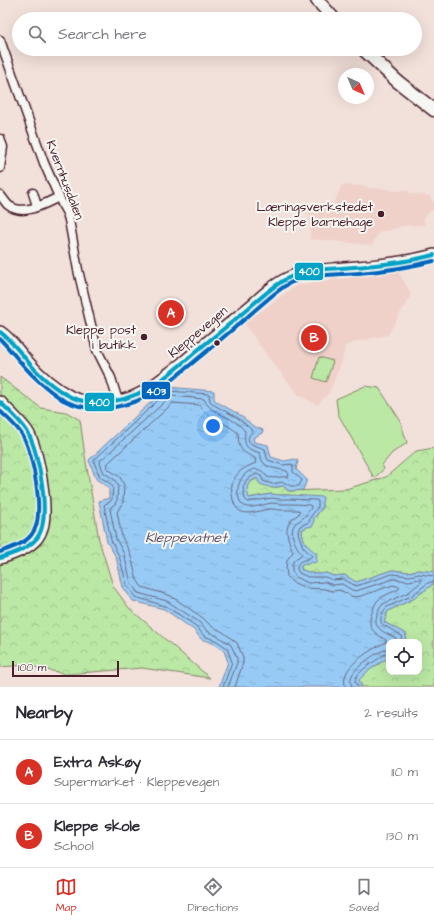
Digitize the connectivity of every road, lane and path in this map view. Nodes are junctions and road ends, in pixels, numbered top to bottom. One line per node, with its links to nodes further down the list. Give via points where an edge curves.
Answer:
1 (317, 0): 2 (main road)
2 (328, 12)
3 (0, 40): 10 (street, Kvernhusdalen, via 44,163)
4 (371, 56): 5 (main road)
5 (434, 110)
6 (0, 139): 7 (street, via 3,147)
7 (0, 168)
8 (33, 193): 11 (street)
9 (0, 195): 11 (street, via 9,205 22,210)
10 (59, 197): 11 (street); 14 (street, Kvernhusdalen, via 69,220 97,350 111,378)
11 (37, 206)
12 (434, 255): 14 (main road, Kleppevegen, via 388,264 319,270 287,278 155,384 132,397)
13 (0, 332): 14 (main road, Kleppevegen, via 41,375 72,397 81,401 101,403)
14 (118, 401)
15 (0, 402): 16 (main road, via 17,419 32,442 36,452 44,510 38,537 18,552)
16 (0, 558)

